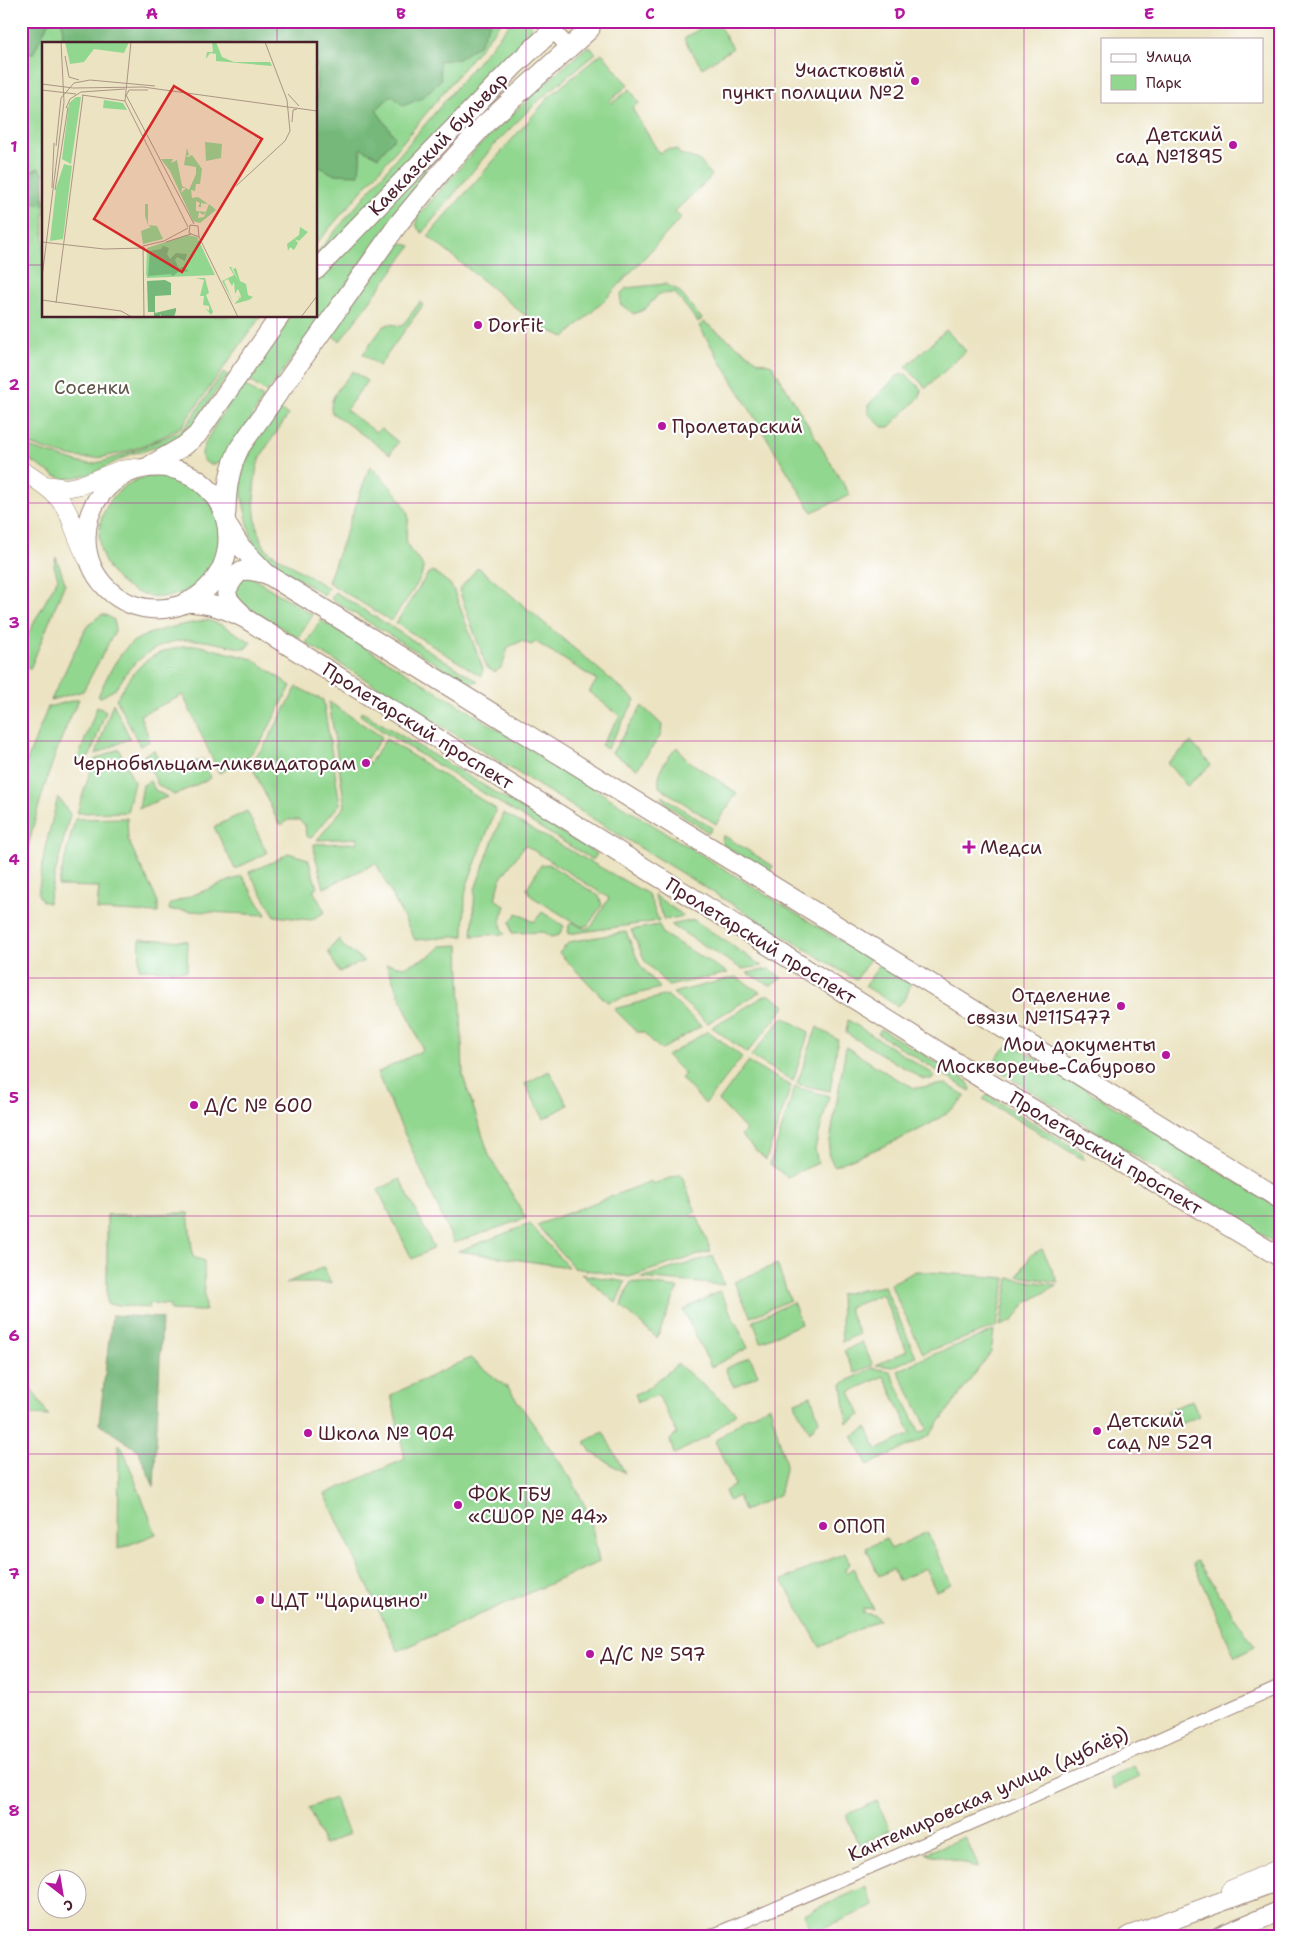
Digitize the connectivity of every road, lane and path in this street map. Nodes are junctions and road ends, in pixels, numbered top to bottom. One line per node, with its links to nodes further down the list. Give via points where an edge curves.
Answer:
1 (554, 24): 3 (street); 4 (main road, Кавказский бульвар)
2 (591, 24): 3 (main road, Кавказский бульвар)
3 (568, 48): 9 (main road, Кавказский бульвар, via 485,124 399,223 240,447 226,487)
4 (318, 268)
5 (279, 318): 6 (main road, via 197,435 184,446)
6 (143, 466): 8 (main road, via 66,488); 9 (main road, via 180,469 199,480 218,498); 10 (main road, via 111,487 94,510 86,530)
7 (21, 470): 8 (main road)
8 (45, 485): 10 (main road, via 65,507)
9 (228, 520): 11 (main road, Пролетарский проспект, via 241,547); 12 (main road, via 227,551 221,568)
10 (87, 558): 12 (main road, via 102,584 121,601 137,607 164,610)
11 (267, 574): 13 (main road, Пролетарский проспект, via 242,571 227,589 230,600); 14 (main road, Пролетарский проспект)
12 (186, 602): 13 (main road, Пролетарский проспект, via 226,608)
13 (246, 619): 15 (main road, Пролетарский проспект, via 984,1080)
14 (1280, 1198)
15 (1280, 1257)
16 (1280, 1686): 20 (street, Кантемировская улица (дублёр))
17 (1280, 1868): 21 (main road)
18 (1280, 1880): 21 (main road)
19 (1280, 1911): 22 (main road)
20 (711, 1936)
21 (1128, 1936)
22 (1220, 1936)

